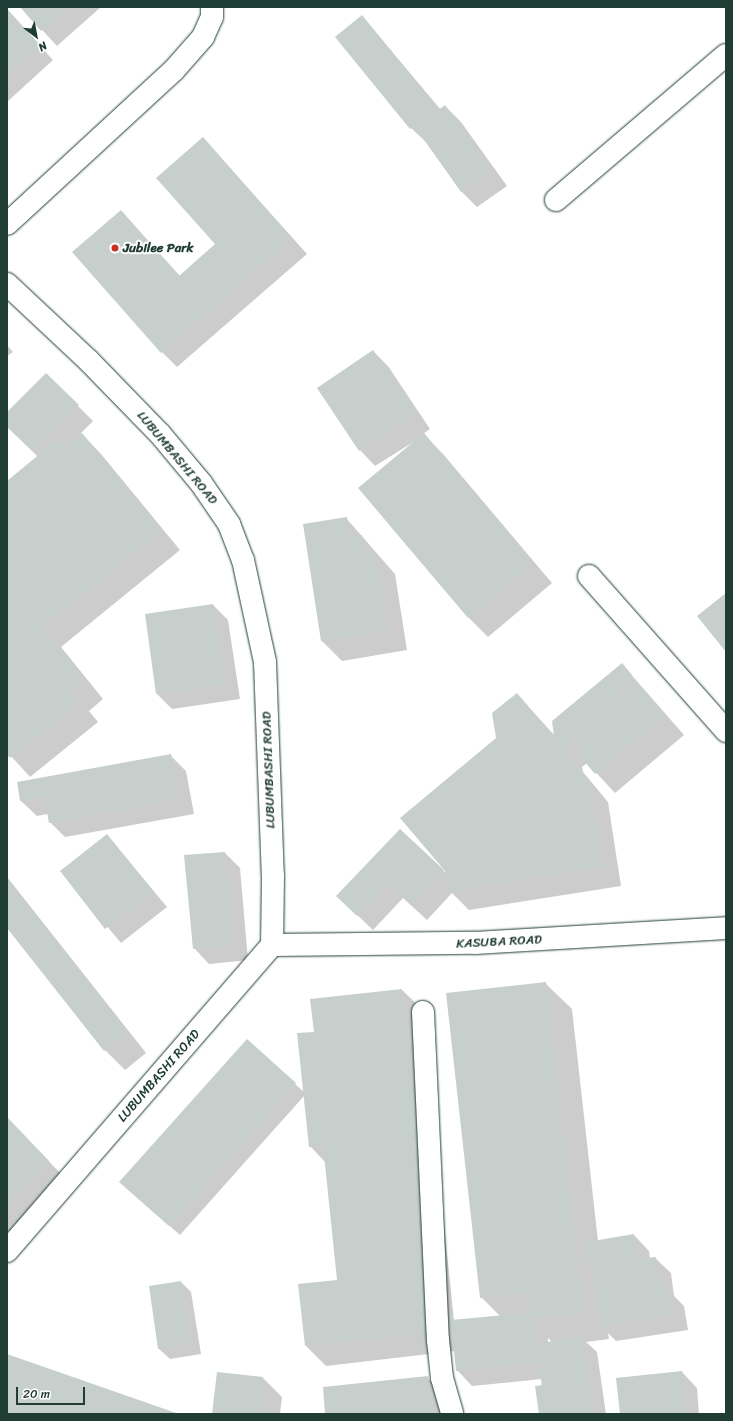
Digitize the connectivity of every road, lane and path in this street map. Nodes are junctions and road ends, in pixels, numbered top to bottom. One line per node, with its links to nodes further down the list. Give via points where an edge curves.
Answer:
1 (212, 7): 4 (street, via 212,17 203,37 174,70)
2 (726, 55): 3 (street)
3 (556, 200)
4 (7, 224)
5 (7, 284): 9 (street, LUBUMBASHI ROAD, via 88,360 170,446 215,501 229,524 243,560 265,662 272,853)
6 (589, 576): 7 (street)
7 (726, 731)
8 (726, 928): 9 (street, KASUBA ROAD, via 475,943)
9 (272, 945): 11 (street, LUBUMBASHI ROAD)
10 (423, 1012): 12 (street, via 438,1340 442,1378)
11 (7, 1251)
12 (452, 1414)

